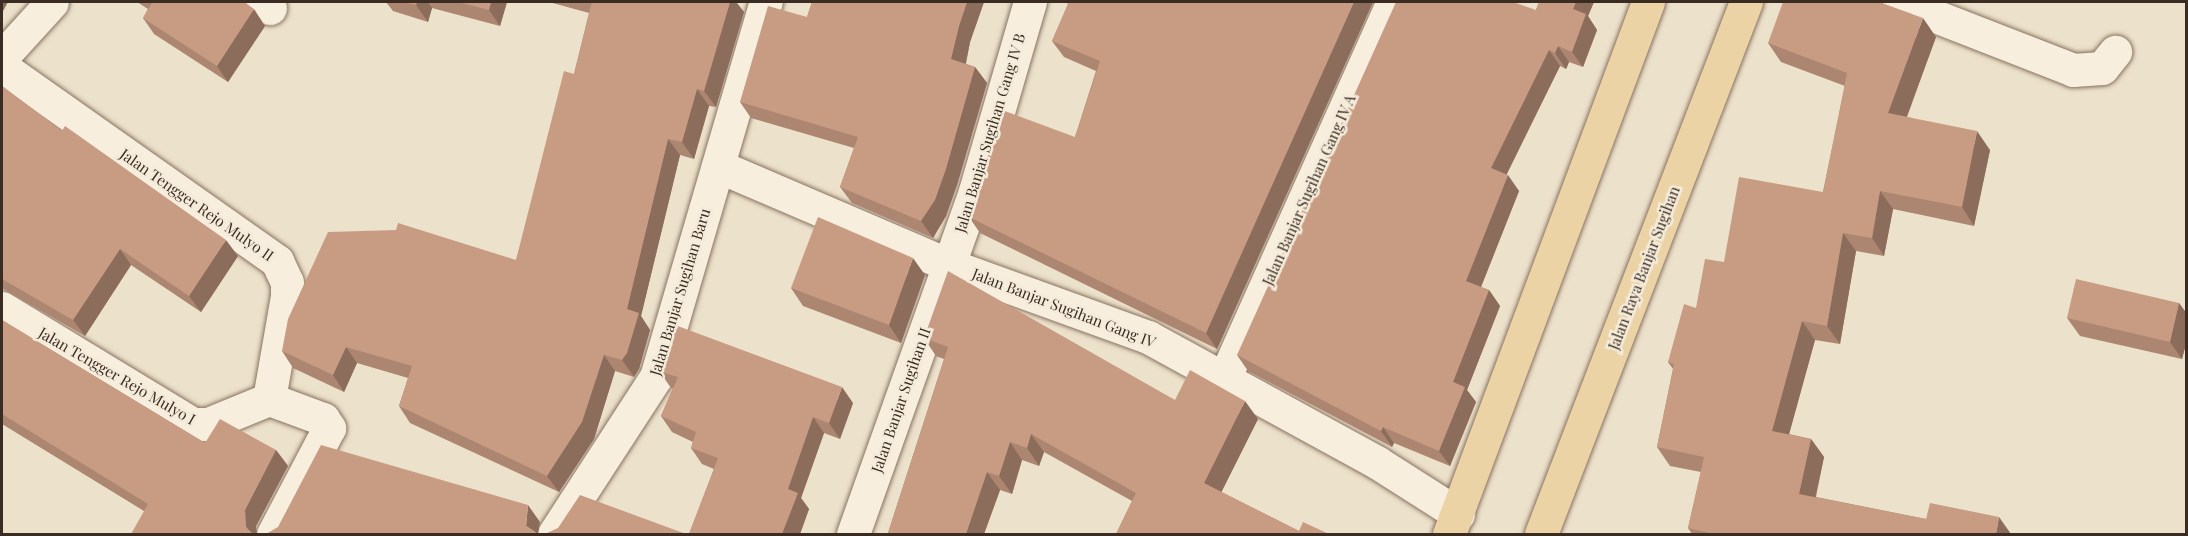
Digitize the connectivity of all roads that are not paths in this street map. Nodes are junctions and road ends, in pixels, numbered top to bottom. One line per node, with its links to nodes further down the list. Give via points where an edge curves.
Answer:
1 (52, 2): 9 (street)
2 (766, 2): 11 (street, Jalan Banjar Sugihan Baru)
3 (1030, 2): 12 (street, Jalan Banjar Sugihan Gang IV B)
4 (1393, 2): 14 (street, Jalan Banjar Sugihan Gang IV A)
5 (1648, 2): 16 (main road)
6 (1746, 2): 20 (main road, Jalan Raya Banjar Sugihan)
7 (1899, 2): 8 (street, via 2073,70 2102,68)
8 (2115, 52)
9 (2, 57)
10 (2, 67): 15 (street, Jalan Tengger Rejo Mulyo II, via 277,261 287,282 287,296)
11 (718, 166): 12 (street, Jalan Banjar Sugihan Gang IV); 18 (street, Jalan Banjar Sugihan Baru, via 656,377)
12 (949, 265): 14 (street, Jalan Banjar Sugihan Gang IV, via 1148,337); 19 (street, Jalan Banjar Sugihan II)
13 (2, 308): 15 (street, Jalan Tengger Rejo Mulyo I, via 193,424 208,424)
14 (1224, 379): 16 (street, Jalan Banjar Sugihan Gang IV, via 1378,463)
15 (269, 399): 17 (street, via 323,419 329,428)
16 (1453, 524)
17 (273, 534)
18 (554, 534)
19 (854, 534)
20 (1541, 534)

